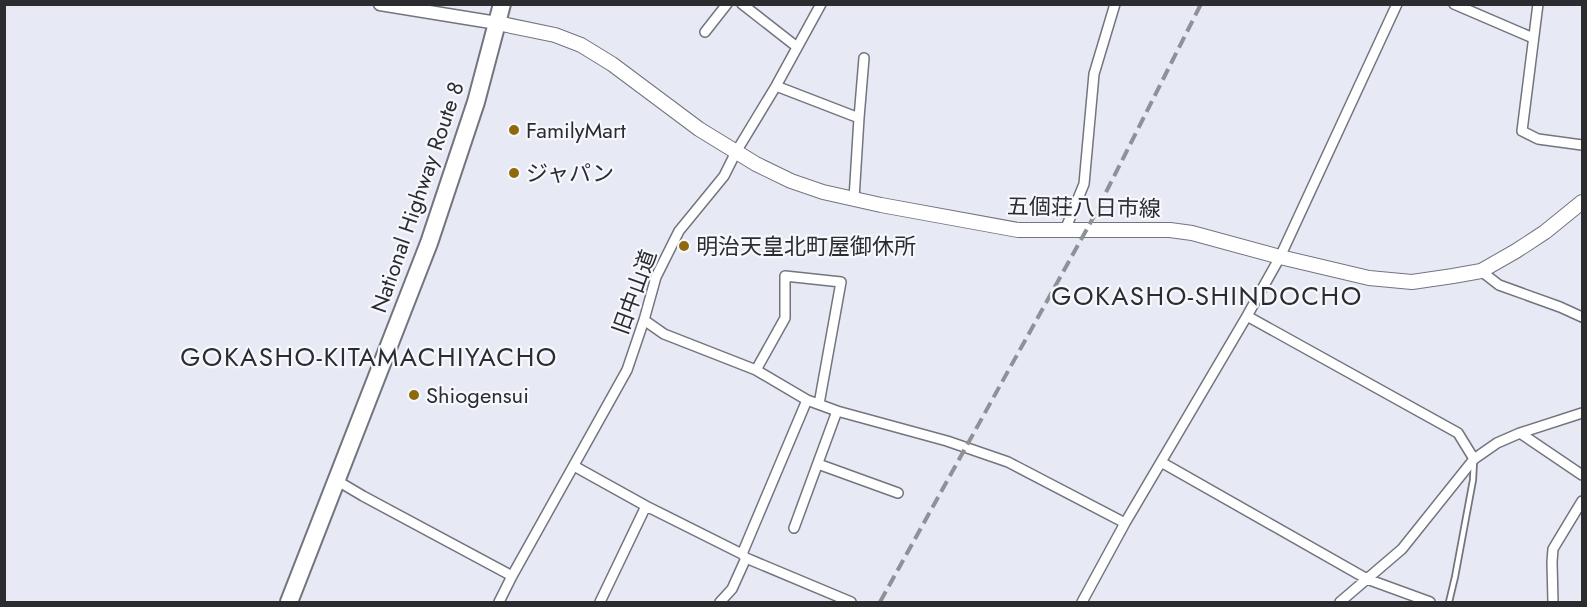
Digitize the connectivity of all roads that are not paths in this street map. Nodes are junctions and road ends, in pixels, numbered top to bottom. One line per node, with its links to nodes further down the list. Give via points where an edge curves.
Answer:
1 (381, 4): 10 (street)
2 (502, 4): 10 (highway, National Highway Route 8)
3 (727, 4): 11 (street)
4 (742, 4): 13 (street)
5 (821, 4): 13 (street, 旧中山道)
6 (1115, 4): 21 (street, via 1094,74 1084,184)
7 (1397, 4): 22 (street)
8 (1454, 4): 12 (street)
9 (1538, 4): 12 (street)
10 (497, 23): 18 (main road, 五個荘八日市線, via 555,35 581,45); 38 (highway, National Highway Route 8, via 476,102 429,243)
11 (705, 32)
12 (1533, 38): 17 (street, via 1522,131 1538,139)
13 (797, 47): 15 (street, 旧中山道)
14 (864, 58): 16 (street)
15 (776, 86): 16 (street); 18 (street, 旧中山道)
16 (859, 118): 19 (street)
17 (1582, 145)
18 (736, 152): 19 (main road, 五個荘八日市線, via 791,181); 26 (street, 旧中山道, via 724,176 679,231 656,277)
19 (854, 199): 21 (main road, 五個荘八日市線, via 1018,230)
20 (1582, 202): 23 (main road, 五個荘八日市線, via 1525,245)
21 (1065, 230): 22 (main road, 五個荘八日市線, via 1170,230)
22 (1280, 257): 23 (main road, 五個荘八日市線, via 1369,278 1412,282); 24 (street)
23 (1480, 271): 25 (street, via 1499,285)
24 (1247, 316): 33 (street, via 1458,433); 34 (street)
25 (1582, 317)
26 (644, 320): 27 (street, via 664,334); 36 (street, 旧中山道, via 627,370)
27 (756, 370): 28 (street); 29 (street, via 785,318 785,276 841,282)
28 (807, 400): 29 (street); 44 (street)
29 (819, 404): 30 (street)
30 (837, 411): 35 (street); 42 (street, via 1008,462)
31 (1582, 413): 32 (street)
32 (1520, 433): 33 (street); 37 (street)
33 (1474, 459): 46 (street, via 1402,549); 55 (lane)
34 (1161, 462): 42 (street); 46 (street)
35 (818, 464): 39 (street); 43 (street)
36 (574, 466): 41 (street); 45 (street, 旧中山道)
37 (1582, 475)
38 (336, 480): 45 (street); 47 (highway, National Highway Route 8)
39 (898, 493)
40 (1582, 501): 56 (street, via 1553,549)
41 (646, 506): 44 (street); 49 (street)
42 (1125, 523): 52 (street)
43 (794, 528)
44 (744, 556): 50 (street, via 732,589); 51 (street)
45 (512, 576): 48 (street, 旧中山道)
46 (1367, 579): 53 (street); 54 (street)
47 (289, 603)
48 (499, 603)
49 (600, 603)
50 (720, 603)
51 (851, 603)
52 (1082, 603)
53 (1340, 603)
54 (1430, 603)
55 (1449, 603)
56 (1553, 603)

